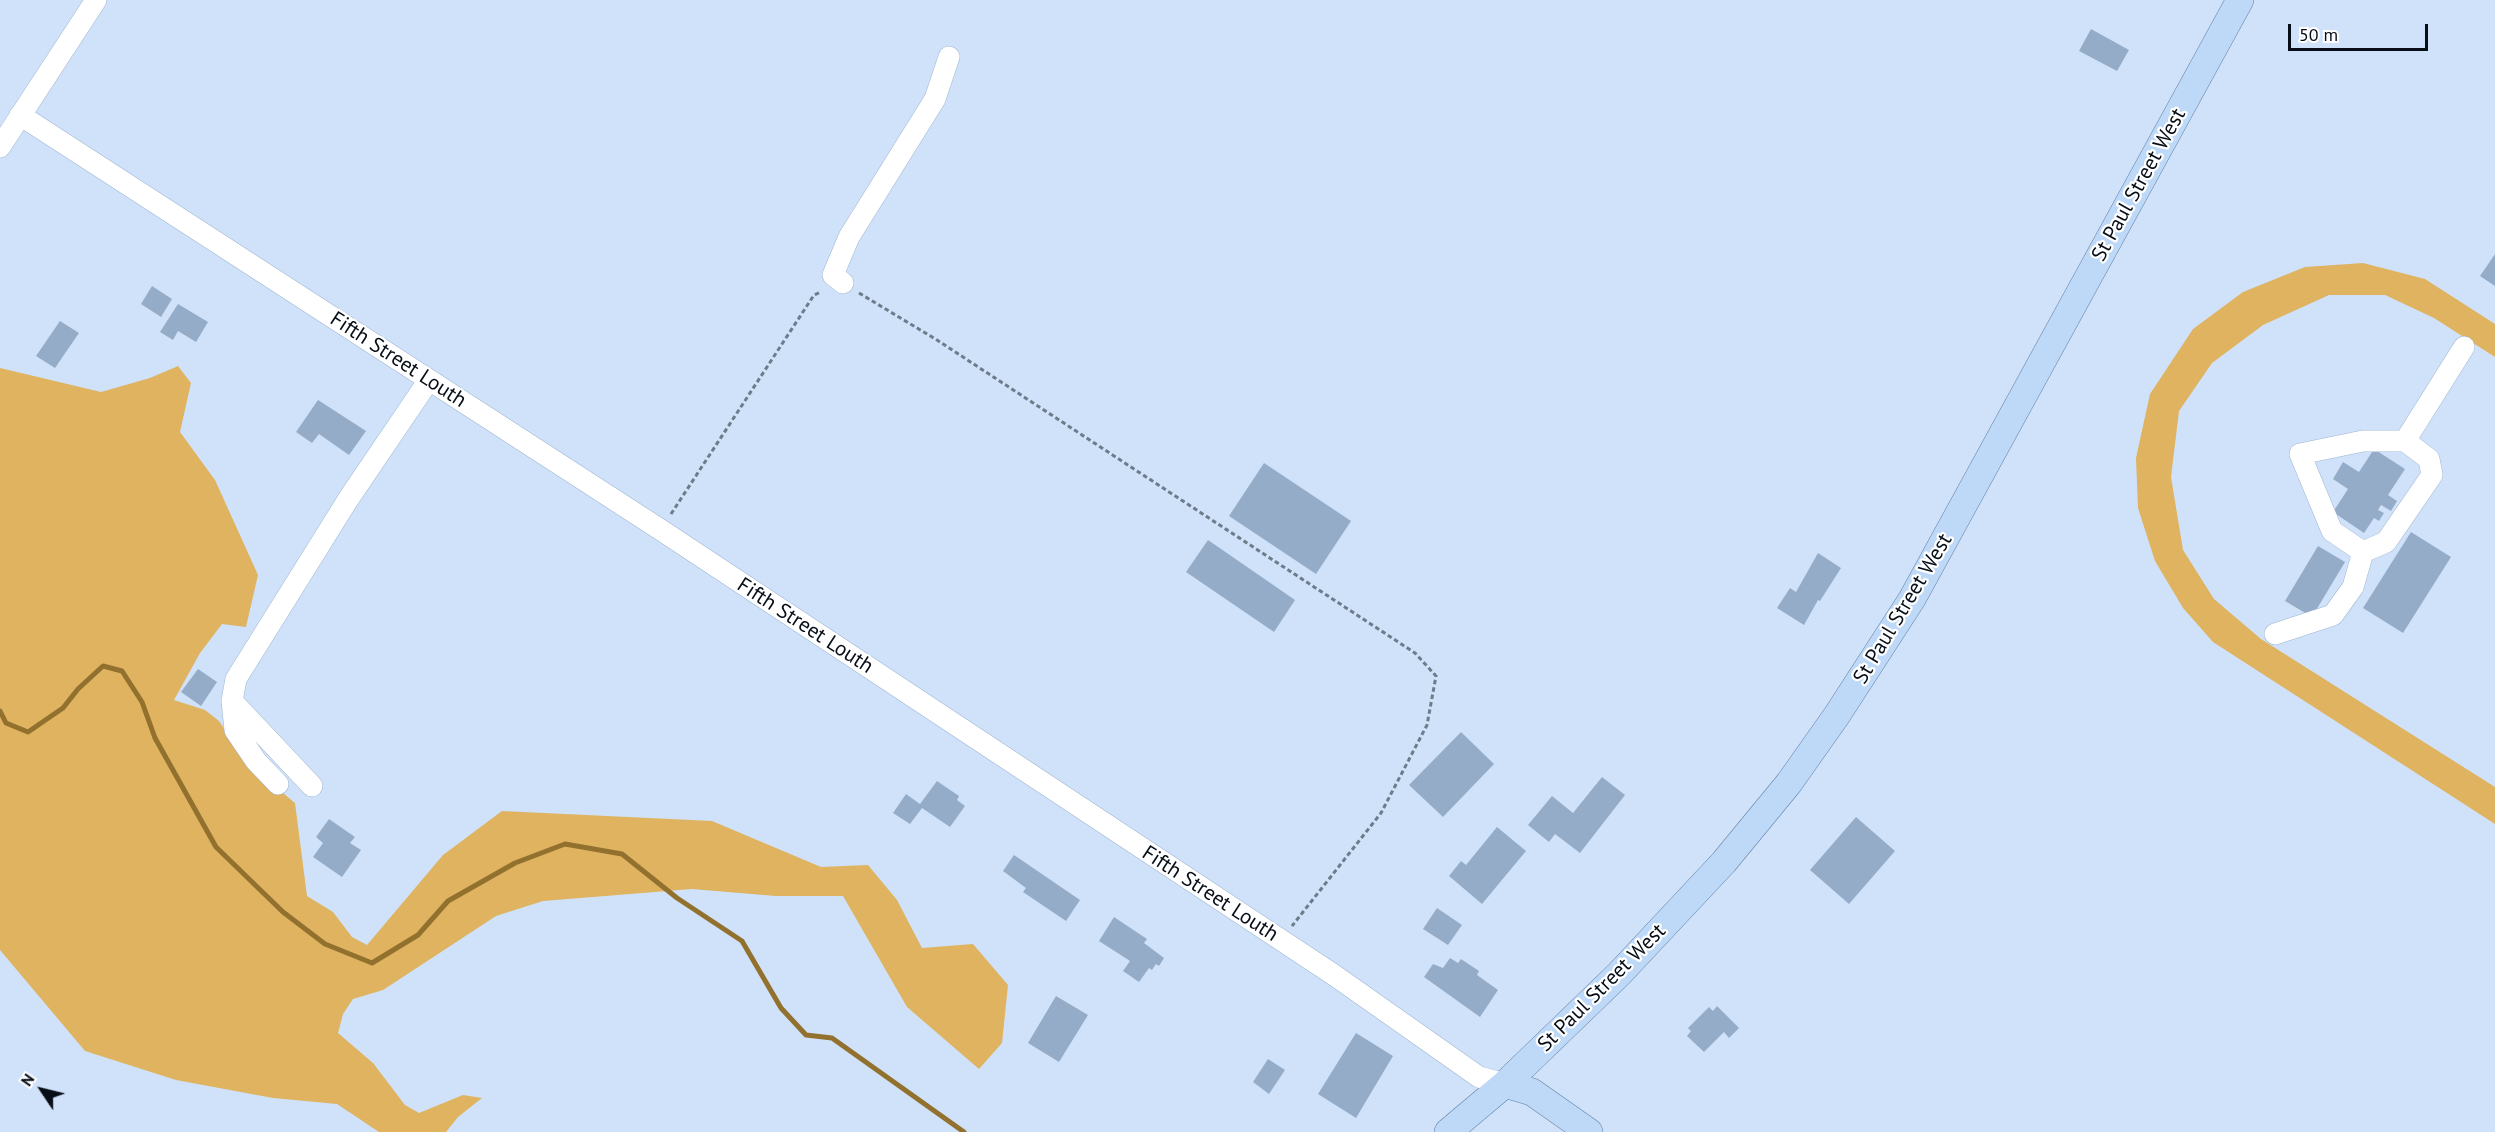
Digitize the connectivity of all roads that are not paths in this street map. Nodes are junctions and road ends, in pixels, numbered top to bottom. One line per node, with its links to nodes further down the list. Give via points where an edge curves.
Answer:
1 (96, 0): 4 (street)
2 (2230, 4): 15 (main road, St Paul Street West, via 1918,589 1837,715 1789,783 1724,862 1619,974)
3 (949, 57): 6 (street, via 935,99 849,237 833,275)
4 (20, 115): 5 (street); 8 (street, Fifth Street Louth)
5 (0, 147)
6 (843, 283)
7 (2464, 347): 9 (street)
8 (429, 380): 12 (street, via 349,498 236,678); 15 (street, Fifth Street Louth, via 1281,941 1479,1077)
9 (2405, 441): 10 (street, via 2429,459 2432,475 2386,542); 10 (street, via 2363,441 2300,454 2332,531)
10 (2363, 552): 11 (street, via 2353,587 2333,615)
11 (2275, 634)
12 (232, 701): 13 (street, via 236,730 256,761); 14 (street)
13 (278, 784)
14 (312, 786)
15 (1505, 1084): 16 (main road, St Paul Street West); 17 (main road, Fifth Street Louth, via 1532,1092)
16 (1448, 1132)
17 (1589, 1132)

